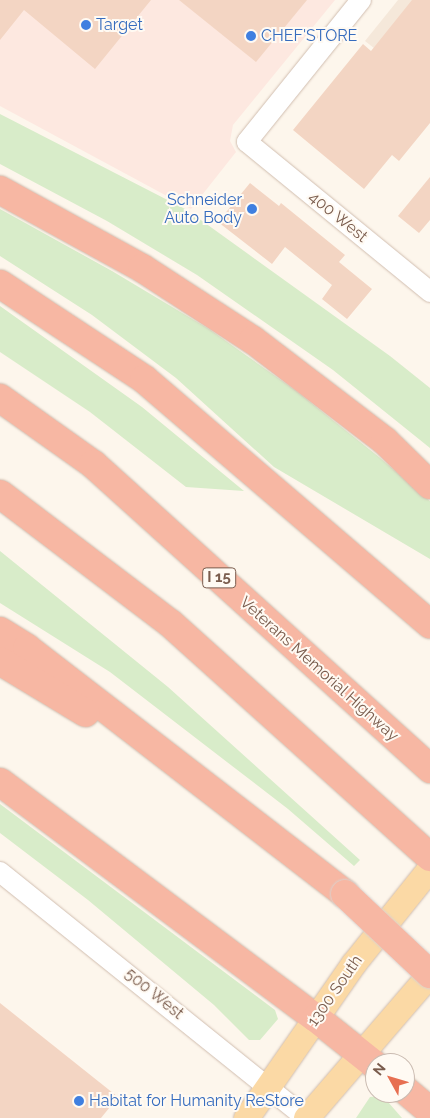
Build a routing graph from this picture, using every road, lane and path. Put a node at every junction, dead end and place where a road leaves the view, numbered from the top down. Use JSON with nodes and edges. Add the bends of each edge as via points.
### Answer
{"nodes":[{"id":1,"x":361,"y":0,"type":"edge"},
{"id":2,"x":0,"y":190,"type":"edge"},
{"id":3,"x":0,"y":284,"type":"edge"},
{"id":4,"x":430,"y":292,"type":"edge"},
{"id":5,"x":0,"y":398,"type":"edge"},
{"id":6,"x":430,"y":485,"type":"edge"},
{"id":7,"x":0,"y":494,"type":"edge"},
{"id":8,"x":430,"y":624,"type":"edge"},
{"id":9,"x":0,"y":630,"type":"edge"},
{"id":10,"x":0,"y":661,"type":"edge"},
{"id":11,"x":430,"y":769,"type":"edge"},
{"id":12,"x":0,"y":782,"type":"edge"},
{"id":13,"x":208,"y":787,"type":"junction"},
{"id":14,"x":430,"y":858,"type":"edge"},
{"id":15,"x":430,"y":868,"type":"edge"},
{"id":16,"x":0,"y":872,"type":"edge"},
{"id":17,"x":430,"y":974,"type":"edge"},
{"id":18,"x":316,"y":1018,"type":"junction"},
{"id":19,"x":373,"y":1053,"type":"edge"},
{"id":20,"x":365,"y":1058,"type":"edge"},
{"id":21,"x":365,"y":1063,"type":"edge"},
{"id":22,"x":268,"y":1087,"type":"junction"},
{"id":23,"x":415,"y":1098,"type":"edge"},
{"id":24,"x":430,"y":1111,"type":"edge"},
{"id":25,"x":246,"y":1118,"type":"edge"},
{"id":26,"x":306,"y":1118,"type":"edge"}],
"edges":[{"from":1,"to":4,"type":"street","name":"400 West","via":[[247,142]]},
{"from":2,"to":6,"type":"highway","via":[[142,268],[253,340],[385,441]]},
{"from":3,"to":8,"type":"highway","via":[[144,379]]},
{"from":5,"to":11,"type":"highway","name":"Veterans Memorial Highway","number":"I 15","via":[[93,464]]},
{"from":7,"to":14,"type":"highway","via":[[170,623]]},
{"from":9,"to":13,"type":"highway"},
{"from":10,"to":13,"type":"highway","via":[[73,704],[145,754]]},
{"from":12,"to":18,"type":"highway"},
{"from":13,"to":17,"type":"highway","bridge":true,"via":[[345,894]]},
{"from":15,"to":18,"type":"main road","name":"1300 South","via":[[353,964]]},
{"from":16,"to":22,"type":"street","name":"500 West"},
{"from":17,"to":19,"type":"main road"},
{"from":18,"to":20,"type":"highway"},
{"from":18,"to":22,"type":"main road","name":"1300 South"},
{"from":21,"to":26,"type":"main road"},
{"from":22,"to":25,"type":"main road","name":"1300 South"},
{"from":22,"to":26,"type":"street","name":"500 West"},
{"from":23,"to":24,"type":"highway"}]}
